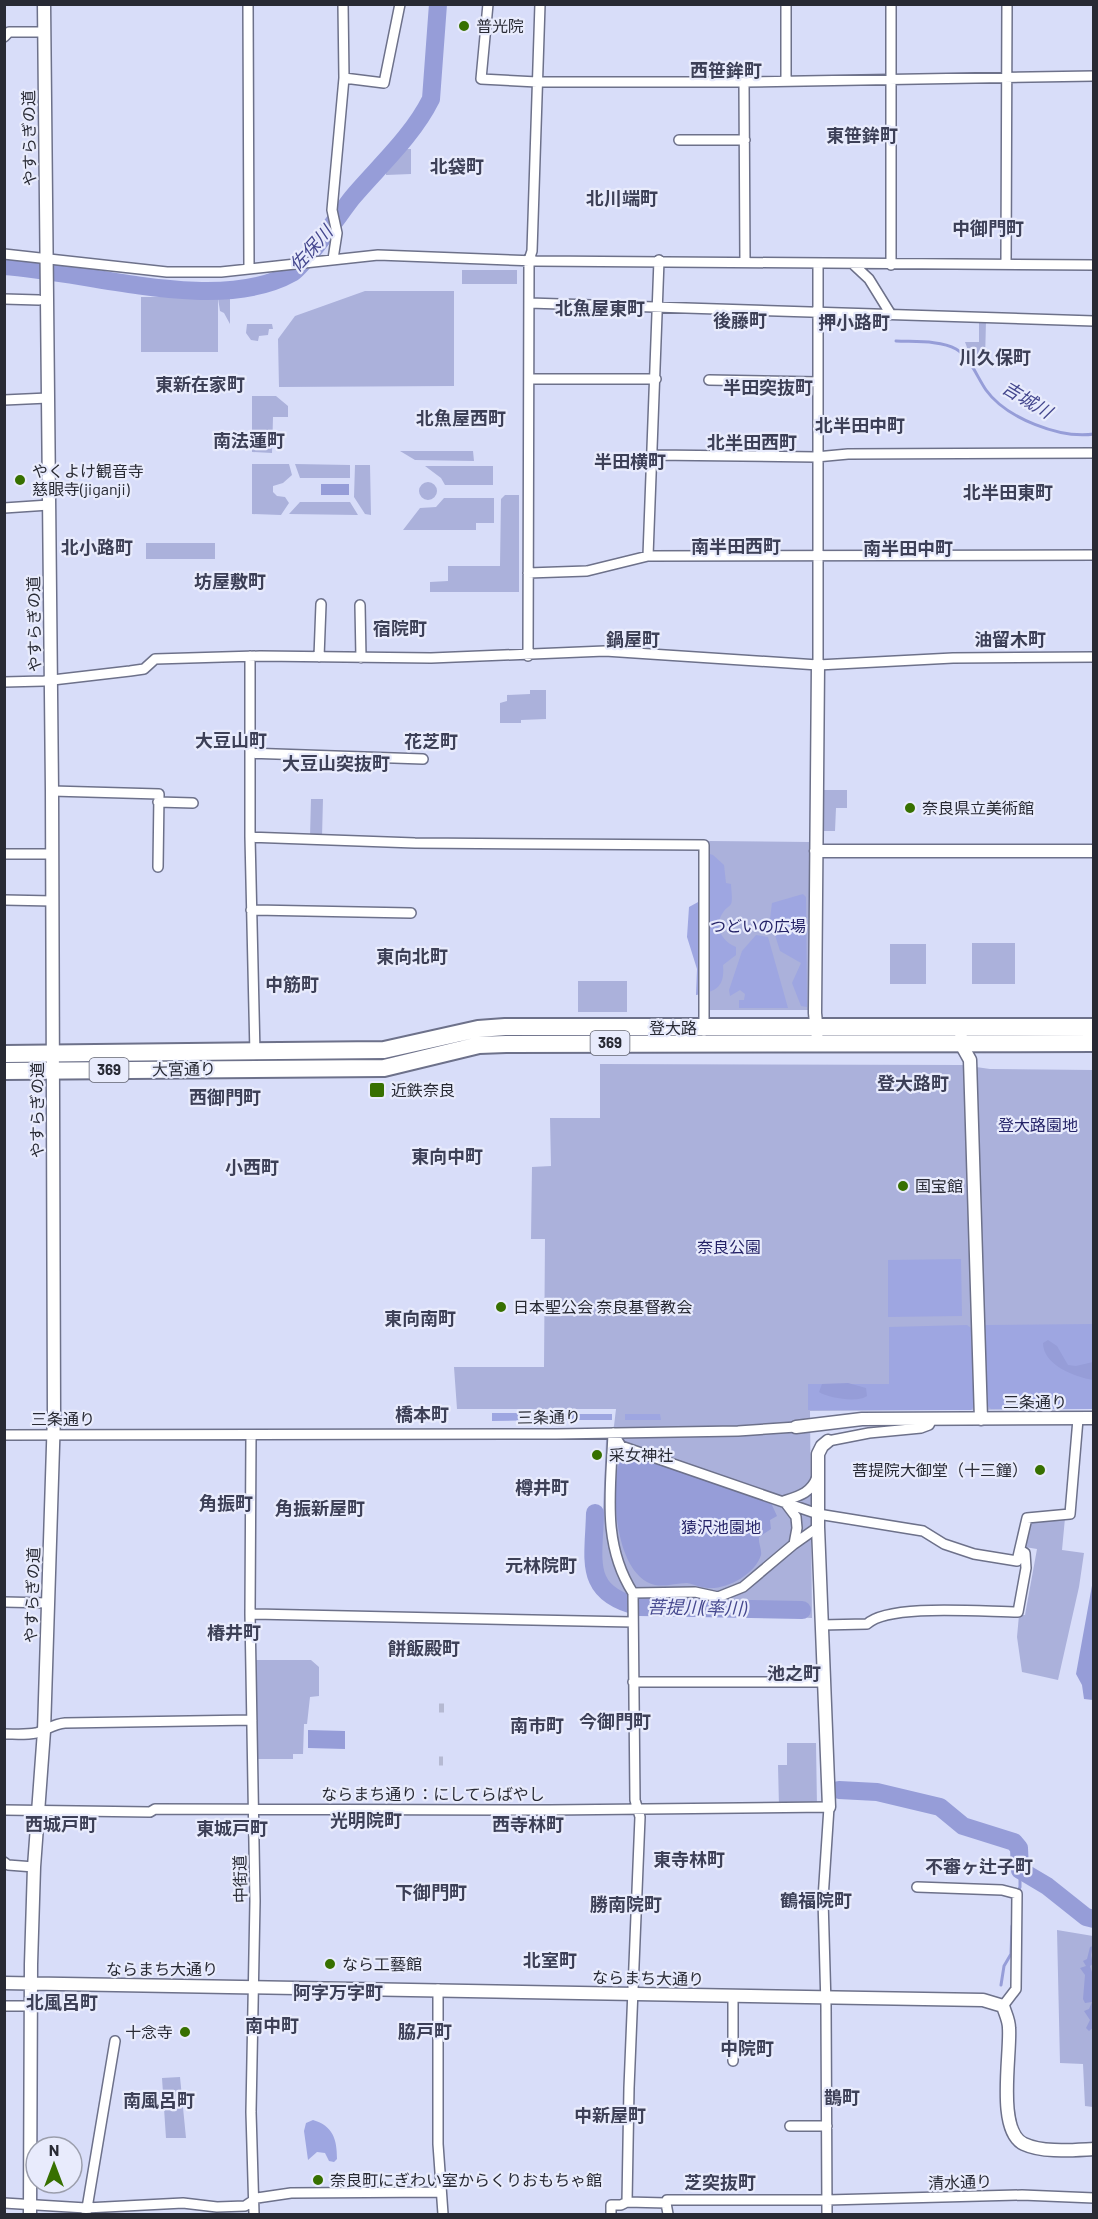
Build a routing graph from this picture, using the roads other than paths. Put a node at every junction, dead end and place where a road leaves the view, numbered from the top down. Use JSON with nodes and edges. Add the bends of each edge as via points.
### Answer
{"nodes":[{"id":1,"x":44,"y":4,"type":"edge"},
{"id":2,"x":248,"y":4,"type":"edge"},
{"id":3,"x":343,"y":4,"type":"edge"},
{"id":4,"x":400,"y":4,"type":"edge"},
{"id":5,"x":488,"y":4,"type":"edge"},
{"id":6,"x":540,"y":4,"type":"edge"},
{"id":7,"x":786,"y":4,"type":"edge"},
{"id":8,"x":891,"y":4,"type":"edge"},
{"id":9,"x":1006,"y":4,"type":"edge"},
{"id":10,"x":44,"y":32,"type":"junction"},
{"id":11,"x":4,"y":37,"type":"edge"},
{"id":12,"x":1094,"y":76,"type":"edge"},
{"id":13,"x":1007,"y":77,"type":"junction"},
{"id":14,"x":344,"y":78,"type":"junction"},
{"id":15,"x":892,"y":79,"type":"junction"},
{"id":16,"x":786,"y":81,"type":"junction"},
{"id":17,"x":537,"y":82,"type":"junction"},
{"id":18,"x":744,"y":82,"type":"junction"},
{"id":19,"x":678,"y":140,"type":"dead end"},
{"id":20,"x":745,"y":140,"type":"junction"},
{"id":21,"x":4,"y":254,"type":"edge"},
{"id":22,"x":333,"y":260,"type":"junction"},
{"id":23,"x":530,"y":260,"type":"junction"},
{"id":24,"x":659,"y":260,"type":"junction"},
{"id":25,"x":47,"y":262,"type":"junction"},
{"id":26,"x":745,"y":262,"type":"junction"},
{"id":27,"x":818,"y":263,"type":"junction"},
{"id":28,"x":1006,"y":264,"type":"junction"},
{"id":29,"x":854,"y":265,"type":"junction"},
{"id":30,"x":891,"y":265,"type":"junction"},
{"id":31,"x":1094,"y":265,"type":"edge"},
{"id":32,"x":249,"y":268,"type":"junction"},
{"id":33,"x":4,"y":299,"type":"edge"},
{"id":34,"x":39,"y":300,"type":"dead end"},
{"id":35,"x":529,"y":303,"type":"junction"},
{"id":36,"x":659,"y":305,"type":"junction"},
{"id":37,"x":817,"y":312,"type":"junction"},
{"id":38,"x":890,"y":313,"type":"junction"},
{"id":39,"x":1094,"y":321,"type":"edge"},
{"id":40,"x":529,"y":379,"type":"junction"},
{"id":41,"x":656,"y":379,"type":"junction"},
{"id":42,"x":709,"y":380,"type":"dead end"},
{"id":43,"x":818,"y":382,"type":"junction"},
{"id":44,"x":48,"y":398,"type":"junction"},
{"id":45,"x":4,"y":400,"type":"edge"},
{"id":46,"x":1094,"y":453,"type":"edge"},
{"id":47,"x":653,"y":455,"type":"junction"},
{"id":48,"x":816,"y":457,"type":"junction"},
{"id":49,"x":49,"y":505,"type":"junction"},
{"id":50,"x":4,"y":508,"type":"edge"},
{"id":51,"x":1094,"y":555,"type":"edge"},
{"id":52,"x":648,"y":556,"type":"junction"},
{"id":53,"x":818,"y":557,"type":"junction"},
{"id":54,"x":528,"y":573,"type":"junction"},
{"id":55,"x":321,"y":604,"type":"dead end"},
{"id":56,"x":360,"y":605,"type":"dead end"},
{"id":57,"x":250,"y":656,"type":"junction"},
{"id":58,"x":528,"y":656,"type":"junction"},
{"id":59,"x":319,"y":657,"type":"junction"},
{"id":60,"x":1094,"y":657,"type":"edge"},
{"id":61,"x":361,"y":658,"type":"junction"},
{"id":62,"x":818,"y":665,"type":"junction"},
{"id":63,"x":51,"y":679,"type":"junction"},
{"id":64,"x":4,"y":682,"type":"edge"},
{"id":65,"x":250,"y":753,"type":"junction"},
{"id":66,"x":423,"y":759,"type":"dead end"},
{"id":67,"x":52,"y":791,"type":"junction"},
{"id":68,"x":158,"y":802,"type":"junction"},
{"id":69,"x":193,"y":803,"type":"dead end"},
{"id":70,"x":250,"y":837,"type":"junction"},
{"id":71,"x":816,"y":851,"type":"junction"},
{"id":72,"x":1094,"y":851,"type":"edge"},
{"id":73,"x":4,"y":854,"type":"edge"},
{"id":74,"x":52,"y":854,"type":"junction"},
{"id":75,"x":158,"y":867,"type":"dead end"},
{"id":76,"x":4,"y":900,"type":"edge"},
{"id":77,"x":52,"y":901,"type":"junction"},
{"id":78,"x":251,"y":910,"type":"junction"},
{"id":79,"x":411,"y":914,"type":"dead end"},
{"id":80,"x":1094,"y":1027,"type":"edge"},
{"id":81,"x":701,"y":1035,"type":"junction"},
{"id":82,"x":817,"y":1035,"type":"junction"},
{"id":83,"x":961,"y":1035,"type":"junction"},
{"id":84,"x":1094,"y":1043,"type":"edge"},
{"id":85,"x":54,"y":1053,"type":"junction"},
{"id":86,"x":4,"y":1054,"type":"edge"},
{"id":87,"x":255,"y":1061,"type":"junction"},
{"id":88,"x":4,"y":1071,"type":"edge"},
{"id":89,"x":53,"y":1071,"type":"junction"},
{"id":90,"x":1094,"y":1418,"type":"edge"},
{"id":91,"x":932,"y":1419,"type":"junction"},
{"id":92,"x":981,"y":1419,"type":"junction"},
{"id":93,"x":1078,"y":1419,"type":"junction"},
{"id":94,"x":796,"y":1427,"type":"joint"},
{"id":95,"x":613,"y":1433,"type":"junction"},
{"id":96,"x":4,"y":1435,"type":"edge"},
{"id":97,"x":251,"y":1435,"type":"junction"},
{"id":98,"x":54,"y":1436,"type":"junction"},
{"id":99,"x":828,"y":1441,"type":"joint"},
{"id":100,"x":818,"y":1474,"type":"junction"},
{"id":101,"x":783,"y":1501,"type":"junction"},
{"id":102,"x":818,"y":1521,"type":"junction"},
{"id":103,"x":794,"y":1544,"type":"junction"},
{"id":104,"x":1020,"y":1550,"type":"junction"},
{"id":105,"x":633,"y":1594,"type":"junction"},
{"id":106,"x":4,"y":1602,"type":"edge"},
{"id":107,"x":49,"y":1603,"type":"junction"},
{"id":108,"x":250,"y":1614,"type":"junction"},
{"id":109,"x":632,"y":1622,"type":"junction"},
{"id":110,"x":821,"y":1625,"type":"junction"},
{"id":111,"x":633,"y":1682,"type":"junction"},
{"id":112,"x":824,"y":1682,"type":"junction"},
{"id":113,"x":252,"y":1720,"type":"junction"},
{"id":114,"x":44,"y":1731,"type":"junction"},
{"id":115,"x":4,"y":1734,"type":"edge"},
{"id":116,"x":829,"y":1807,"type":"junction"},
{"id":117,"x":253,"y":1809,"type":"junction"},
{"id":118,"x":638,"y":1809,"type":"junction"},
{"id":119,"x":4,"y":1810,"type":"edge"},
{"id":120,"x":37,"y":1810,"type":"junction"},
{"id":121,"x":4,"y":1862,"type":"edge"},
{"id":122,"x":34,"y":1867,"type":"junction"},
{"id":123,"x":917,"y":1887,"type":"dead end"},
{"id":124,"x":4,"y":1983,"type":"edge"},
{"id":125,"x":30,"y":1983,"type":"junction"},
{"id":126,"x":255,"y":1986,"type":"junction"},
{"id":127,"x":438,"y":1989,"type":"junction"},
{"id":128,"x":633,"y":1994,"type":"junction"},
{"id":129,"x":733,"y":1996,"type":"junction"},
{"id":130,"x":826,"y":1996,"type":"junction"},
{"id":131,"x":4,"y":2006,"type":"edge"},
{"id":132,"x":30,"y":2006,"type":"junction"},
{"id":133,"x":1003,"y":2006,"type":"junction"},
{"id":134,"x":115,"y":2041,"type":"dead end"},
{"id":135,"x":733,"y":2061,"type":"dead end"},
{"id":136,"x":790,"y":2126,"type":"dead end"},
{"id":137,"x":826,"y":2127,"type":"junction"},
{"id":138,"x":1094,"y":2149,"type":"edge"},
{"id":139,"x":441,"y":2192,"type":"junction"},
{"id":140,"x":1094,"y":2198,"type":"edge"},
{"id":141,"x":254,"y":2200,"type":"junction"},
{"id":142,"x":827,"y":2200,"type":"junction"},
{"id":143,"x":627,"y":2202,"type":"junction"},
{"id":144,"x":4,"y":2203,"type":"edge"},
{"id":145,"x":666,"y":2203,"type":"junction"},
{"id":146,"x":30,"y":2210,"type":"edge"},
{"id":147,"x":86,"y":2211,"type":"edge"},
{"id":148,"x":254,"y":2214,"type":"edge"},
{"id":149,"x":443,"y":2214,"type":"edge"},
{"id":150,"x":611,"y":2214,"type":"edge"},
{"id":151,"x":668,"y":2214,"type":"edge"},
{"id":152,"x":827,"y":2214,"type":"edge"}],
"edges":[{"from":1,"to":10,"type":"street","name":"やすらぎの道"},
{"from":2,"to":32,"type":"street"},
{"from":3,"to":14,"type":"street"},
{"from":4,"to":14,"type":"street","via":[[384,82]]},
{"from":5,"to":17,"type":"street","via":[[481,79]]},
{"from":6,"to":17,"type":"street"},
{"from":7,"to":16,"type":"street"},
{"from":8,"to":15,"type":"street"},
{"from":9,"to":13,"type":"street"},
{"from":10,"to":11,"type":"street","via":[[9,32]]},
{"from":10,"to":25,"type":"street","name":"やすらぎの道"},
{"from":12,"to":13,"type":"street"},
{"from":13,"to":15,"type":"street"},
{"from":13,"to":28,"type":"street"},
{"from":14,"to":22,"type":"street","via":[[332,210],[337,233]]},
{"from":15,"to":16,"type":"street"},
{"from":15,"to":30,"type":"street"},
{"from":16,"to":18,"type":"street"},
{"from":17,"to":18,"type":"street"},
{"from":17,"to":23,"type":"street"},
{"from":18,"to":20,"type":"street"},
{"from":19,"to":20,"type":"street"},
{"from":20,"to":26,"type":"street"},
{"from":21,"to":25,"type":"street"},
{"from":22,"to":23,"type":"street","via":[[378,255]]},
{"from":22,"to":32,"type":"street"},
{"from":23,"to":24,"type":"street"},
{"from":23,"to":35,"type":"street"},
{"from":24,"to":26,"type":"street"},
{"from":24,"to":36,"type":"street"},
{"from":25,"to":32,"type":"street","via":[[167,272]]},
{"from":25,"to":44,"type":"street","name":"やすらぎの道"},
{"from":26,"to":27,"type":"street"},
{"from":27,"to":29,"type":"street"},
{"from":27,"to":37,"type":"street"},
{"from":28,"to":30,"type":"street"},
{"from":28,"to":31,"type":"street"},
{"from":29,"to":30,"type":"street"},
{"from":29,"to":38,"type":"street","via":[[869,279]]},
{"from":33,"to":34,"type":"street"},
{"from":35,"to":36,"type":"street"},
{"from":35,"to":40,"type":"street"},
{"from":36,"to":37,"type":"street"},
{"from":36,"to":41,"type":"street"},
{"from":37,"to":38,"type":"street"},
{"from":37,"to":43,"type":"street"},
{"from":38,"to":39,"type":"street"},
{"from":40,"to":41,"type":"street"},
{"from":40,"to":54,"type":"street"},
{"from":41,"to":47,"type":"street"},
{"from":42,"to":43,"type":"street"},
{"from":43,"to":48,"type":"street"},
{"from":44,"to":45,"type":"street"},
{"from":44,"to":49,"type":"street","name":"やすらぎの道"},
{"from":46,"to":48,"type":"street"},
{"from":47,"to":48,"type":"street"},
{"from":47,"to":52,"type":"street"},
{"from":48,"to":53,"type":"street"},
{"from":49,"to":50,"type":"street"},
{"from":49,"to":63,"type":"street","name":"やすらぎの道"},
{"from":51,"to":53,"type":"street"},
{"from":52,"to":53,"type":"street"},
{"from":52,"to":54,"type":"street","via":[[587,571]]},
{"from":53,"to":62,"type":"street"},
{"from":54,"to":58,"type":"street"},
{"from":55,"to":59,"type":"street"},
{"from":56,"to":61,"type":"street"},
{"from":57,"to":59,"type":"street"},
{"from":57,"to":63,"type":"street","via":[[154,659],[144,669]]},
{"from":57,"to":65,"type":"street"},
{"from":58,"to":61,"type":"street"},
{"from":58,"to":62,"type":"street","via":[[605,651]]},
{"from":59,"to":61,"type":"street"},
{"from":60,"to":62,"type":"street","via":[[953,658]]},
{"from":62,"to":71,"type":"street"},
{"from":63,"to":64,"type":"street"},
{"from":63,"to":67,"type":"street","name":"やすらぎの道"},
{"from":65,"to":66,"type":"street"},
{"from":65,"to":70,"type":"street"},
{"from":67,"to":68,"type":"street","via":[[159,794]]},
{"from":67,"to":74,"type":"street","name":"やすらぎの道"},
{"from":68,"to":69,"type":"street"},
{"from":68,"to":75,"type":"street"},
{"from":70,"to":78,"type":"street"},
{"from":70,"to":81,"type":"street","via":[[415,843],[704,845]]},
{"from":71,"to":72,"type":"street"},
{"from":71,"to":82,"type":"street"},
{"from":73,"to":74,"type":"street"},
{"from":74,"to":77,"type":"street","name":"やすらぎの道"},
{"from":76,"to":77,"type":"street"},
{"from":77,"to":85,"type":"street","name":"やすらぎの道"},
{"from":78,"to":79,"type":"street"},
{"from":78,"to":87,"type":"street"},
{"from":80,"to":83,"type":"highway","name":"登大路","number":"369"},
{"from":81,"to":82,"type":"highway","name":"登大路","number":"369"},
{"from":81,"to":87,"type":"highway","name":"登大路","number":"369","via":[[506,1035],[478,1029],[384,1050]]},
{"from":82,"to":83,"type":"highway","name":"登大路","number":"369"},
{"from":83,"to":84,"type":"highway","name":"登大路","number":"369"},
{"from":83,"to":92,"type":"street","via":[[970,1060]]},
{"from":85,"to":86,"type":"highway","name":"大宮通り","number":"369"},
{"from":85,"to":87,"type":"highway","name":"大宮通り","number":"369"},
{"from":85,"to":89,"type":"street","name":"やすらぎの道"},
{"from":87,"to":89,"type":"highway","name":"大宮通り","number":"369"},
{"from":88,"to":89,"type":"highway","name":"大宮通り","number":"369"},
{"from":89,"to":98,"type":"street","name":"やすらぎの道"},
{"from":90,"to":93,"type":"street","name":"三条通り"},
{"from":91,"to":92,"type":"street","name":"三条通り"},
{"from":91,"to":94,"type":"street","name":"三条通り","via":[[862,1419]]},
{"from":91,"to":99,"type":"street","via":[[921,1428]]},
{"from":92,"to":93,"type":"street","name":"三条通り"},
{"from":93,"to":104,"type":"street","via":[[1070,1514],[1027,1518]]},
{"from":94,"to":95,"type":"street","name":"三条通り"},
{"from":95,"to":97,"type":"street","name":"三条通り"},
{"from":95,"to":101,"type":"street","via":[[621,1446]]},
{"from":95,"to":105,"type":"street","via":[[609,1510],[612,1541],[620,1571]]},
{"from":96,"to":98,"type":"street","name":"三条通り"},
{"from":97,"to":98,"type":"street","name":"三条通り"},
{"from":97,"to":108,"type":"street","name":"中街道"},
{"from":98,"to":107,"type":"street","name":"やすらぎの道"},
{"from":99,"to":100,"type":"street","via":[[818,1454]]},
{"from":100,"to":101,"type":"street","via":[[814,1486],[805,1494]]},
{"from":100,"to":102,"type":"street"},
{"from":101,"to":102,"type":"street"},
{"from":101,"to":103,"type":"street","via":[[795,1517]]},
{"from":102,"to":103,"type":"street"},
{"from":102,"to":104,"type":"street","via":[[923,1531],[944,1544],[1017,1561]]},
{"from":102,"to":110,"type":"street"},
{"from":103,"to":105,"type":"street","via":[[734,1592],[718,1597],[695,1592]]},
{"from":104,"to":110,"type":"street","via":[[1025,1553],[1026,1568],[1018,1612],[901,1612],[875,1617],[867,1624]]},
{"from":105,"to":109,"type":"street"},
{"from":106,"to":107,"type":"street"},
{"from":107,"to":114,"type":"street","name":"やすらぎの道"},
{"from":108,"to":109,"type":"street"},
{"from":108,"to":113,"type":"street","name":"中街道"},
{"from":109,"to":111,"type":"street"},
{"from":110,"to":112,"type":"street"},
{"from":111,"to":112,"type":"street"},
{"from":111,"to":118,"type":"street"},
{"from":112,"to":116,"type":"street"},
{"from":113,"to":114,"type":"street","via":[[64,1723],[53,1724]]},
{"from":113,"to":117,"type":"street","name":"中街道"},
{"from":114,"to":115,"type":"street"},
{"from":114,"to":120,"type":"street","name":"やすらぎの道"},
{"from":116,"to":118,"type":"street","name":"ならまち通り：にしてらばやし"},
{"from":116,"to":130,"type":"street","via":[[823,1887]]},
{"from":117,"to":118,"type":"street","name":"ならまち通り：にしてらばやし"},
{"from":117,"to":120,"type":"street","name":"ならまち通り：にしてらばやし"},
{"from":117,"to":126,"type":"street","name":"中街道"},
{"from":118,"to":128,"type":"street"},
{"from":119,"to":120,"type":"street","name":"ならまち通り：にしてらばやし"},
{"from":120,"to":122,"type":"street","name":"やすらぎの道"},
{"from":121,"to":122,"type":"street"},
{"from":122,"to":125,"type":"street","name":"やすらぎの道"},
{"from":123,"to":133,"type":"street","via":[[1017,1894],[1016,1989]]},
{"from":124,"to":125,"type":"street","name":"ならまち大通り"},
{"from":125,"to":126,"type":"street","name":"ならまち大通り"},
{"from":125,"to":132,"type":"street","name":"やすらぎの道"},
{"from":126,"to":127,"type":"street","name":"ならまち大通り"},
{"from":126,"to":141,"type":"street","name":"中街道","via":[[251,2112]]},
{"from":127,"to":128,"type":"street","name":"ならまち大通り"},
{"from":127,"to":139,"type":"street"},
{"from":128,"to":129,"type":"street","name":"ならまち大通り"},
{"from":128,"to":143,"type":"street"},
{"from":129,"to":130,"type":"street","name":"ならまち大通り"},
{"from":129,"to":135,"type":"street"},
{"from":130,"to":133,"type":"street","name":"ならまち大通り","via":[[983,2000]]},
{"from":130,"to":137,"type":"street"},
{"from":131,"to":132,"type":"street"},
{"from":132,"to":146,"type":"street","name":"やすらぎの道"},
{"from":133,"to":138,"type":"street","via":[[1010,2026],[1008,2117],[1013,2134],[1023,2143],[1039,2147]]},
{"from":134,"to":147,"type":"street"},
{"from":136,"to":137,"type":"street"},
{"from":137,"to":142,"type":"street"},
{"from":139,"to":141,"type":"street","via":[[291,2193]]},
{"from":139,"to":149,"type":"street"},
{"from":140,"to":142,"type":"street","name":"清水通り","via":[[1022,2195]]},
{"from":141,"to":147,"type":"street","via":[[245,2206],[183,2204]]},
{"from":141,"to":148,"type":"street","name":"中街道"},
{"from":142,"to":145,"type":"street","name":"清水通り","via":[[694,2199]]},
{"from":142,"to":152,"type":"street"},
{"from":143,"to":145,"type":"street","name":"清水通り"},
{"from":143,"to":150,"type":"street","via":[[611,2205]]},
{"from":144,"to":146,"type":"street"},
{"from":145,"to":151,"type":"street"},
{"from":146,"to":147,"type":"street"}]}
